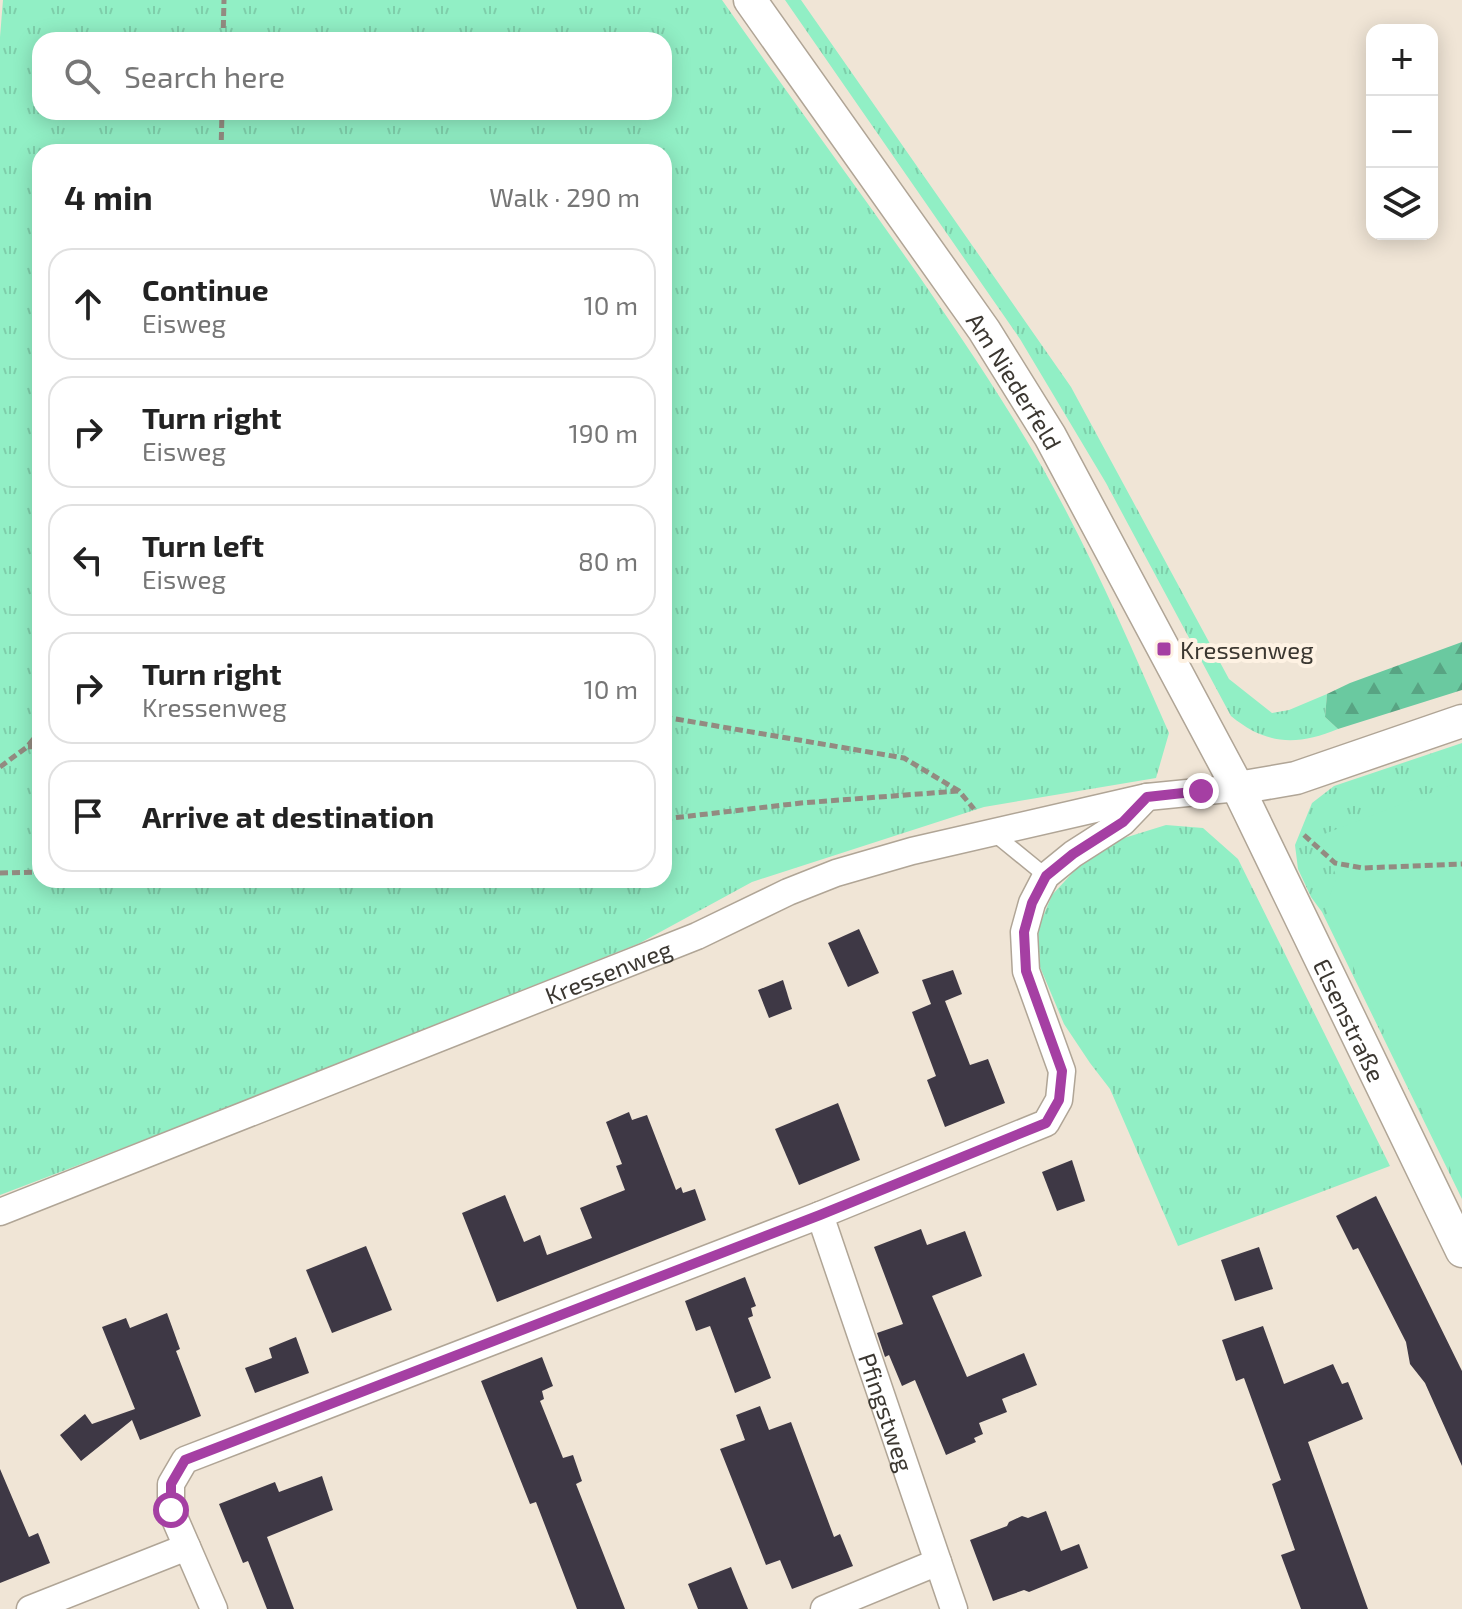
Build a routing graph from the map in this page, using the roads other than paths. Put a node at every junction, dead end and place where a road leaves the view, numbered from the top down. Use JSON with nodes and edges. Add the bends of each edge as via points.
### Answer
{"nodes":[{"id":1,"x":750,"y":0,"type":"edge"},
{"id":2,"x":1462,"y":721,"type":"edge"},
{"id":3,"x":1238,"y":788,"type":"junction"},
{"id":4,"x":1147,"y":797,"type":"junction"},
{"id":5,"x":992,"y":832,"type":"junction"},
{"id":6,"x":1046,"y":876,"type":"junction"},
{"id":7,"x":0,"y":1212,"type":"edge"},
{"id":8,"x":820,"y":1215,"type":"junction"},
{"id":9,"x":1462,"y":1251,"type":"edge"},
{"id":10,"x":187,"y":1547,"type":"junction"},
{"id":11,"x":938,"y":1562,"type":"junction"},
{"id":12,"x":30,"y":1609,"type":"edge"},
{"id":13,"x":214,"y":1609,"type":"edge"},
{"id":14,"x":824,"y":1609,"type":"edge"},
{"id":15,"x":954,"y":1609,"type":"edge"}],
"edges":[{"from":1,"to":3,"type":"street","name":"Am Niederfeld","via":[[984,330],[1050,436]]},
{"from":2,"to":3,"type":"street","name":"Kressenweg","via":[[1296,778]]},
{"from":3,"to":4,"type":"street","name":"Kressenweg"},
{"from":3,"to":9,"type":"street","name":"Elsenstraße"},
{"from":4,"to":5,"type":"street","name":"Kressenweg"},
{"from":4,"to":6,"type":"street","via":[[1123,822]]},
{"from":5,"to":6,"type":"lane"},
{"from":5,"to":7,"type":"street","name":"Kressenweg","via":[[836,873],[697,936]]},
{"from":6,"to":8,"type":"street","via":[[1024,932],[1026,971],[1062,1071],[1059,1100],[1046,1123]]},
{"from":8,"to":10,"type":"street","via":[[185,1460],[171,1484],[171,1510]]},
{"from":8,"to":11,"type":"street","name":"Pfingstweg"},
{"from":10,"to":12,"type":"street"},
{"from":10,"to":13,"type":"street"},
{"from":11,"to":14,"type":"street"},
{"from":11,"to":15,"type":"street","name":"Pfingstweg"}]}
